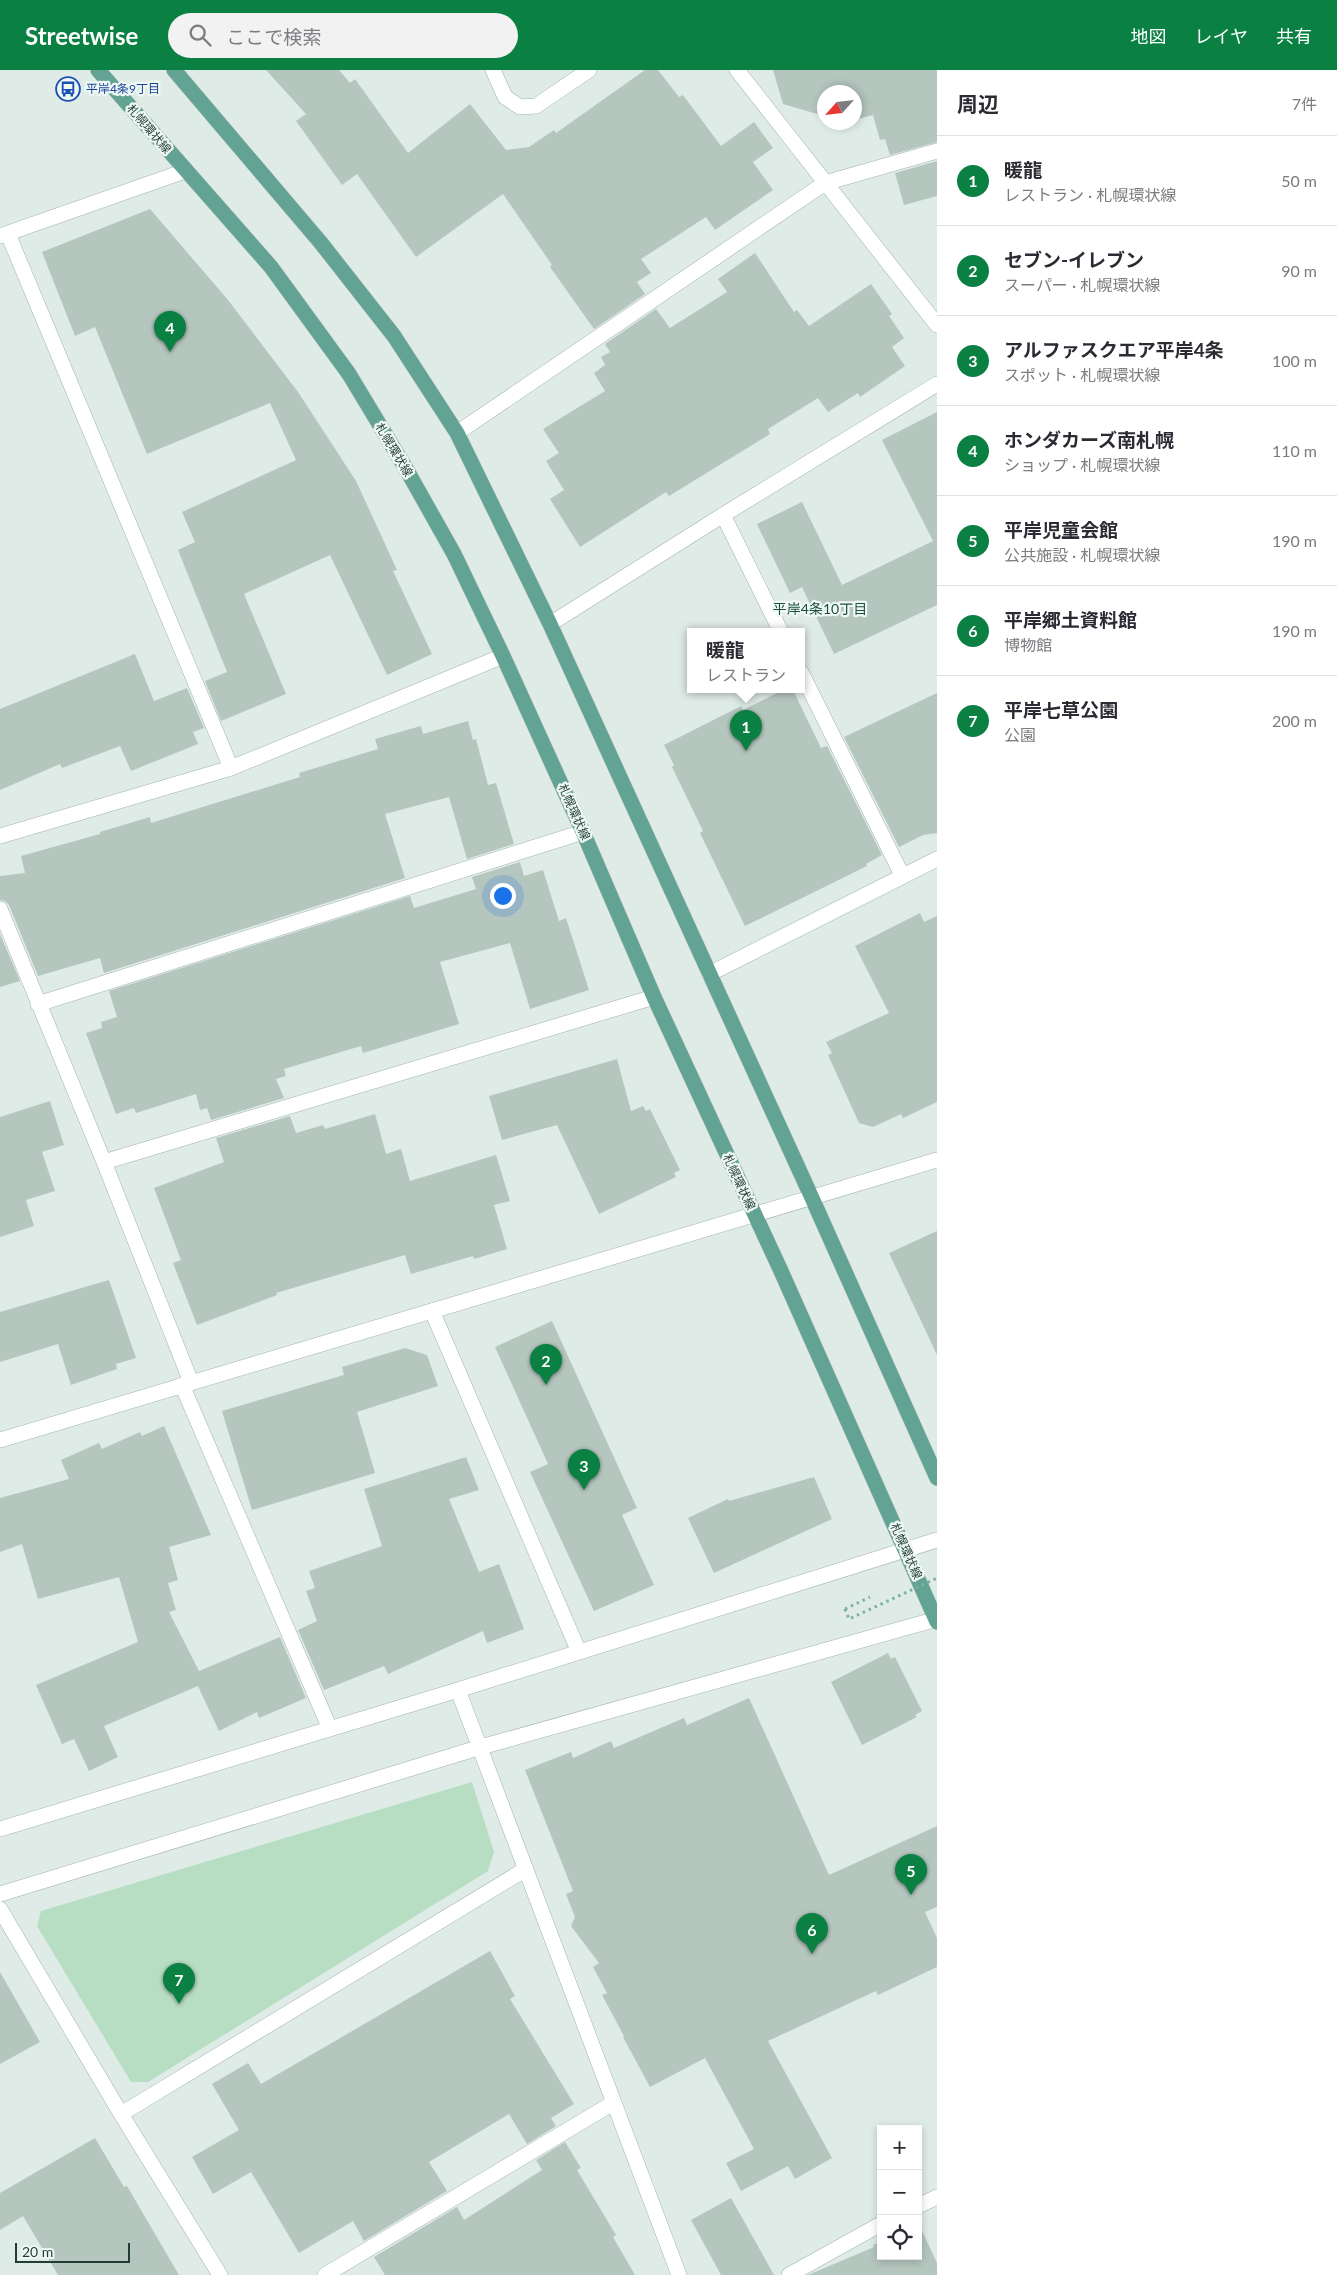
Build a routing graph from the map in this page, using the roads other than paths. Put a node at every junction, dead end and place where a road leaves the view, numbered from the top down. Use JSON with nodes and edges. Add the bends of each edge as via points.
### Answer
{"nodes":[{"id":1,"x":98,"y":70,"type":"edge"},
{"id":2,"x":174,"y":70,"type":"edge"},
{"id":3,"x":493,"y":70,"type":"edge"},
{"id":4,"x":589,"y":70,"type":"edge"},
{"id":5,"x":737,"y":70,"type":"edge"},
{"id":6,"x":937,"y":151,"type":"edge"},
{"id":7,"x":185,"y":171,"type":"junction"},
{"id":8,"x":825,"y":182,"type":"junction"},
{"id":9,"x":4,"y":235,"type":"edge"},
{"id":10,"x":937,"y":325,"type":"edge"},
{"id":11,"x":937,"y":384,"type":"edge"},
{"id":12,"x":457,"y":434,"type":"junction"},
{"id":13,"x":723,"y":515,"type":"junction"},
{"id":14,"x":550,"y":624,"type":"junction"},
{"id":15,"x":779,"y":628,"type":"edge"},
{"id":16,"x":503,"y":656,"type":"junction"},
{"id":17,"x":805,"y":680,"type":"edge"},
{"id":18,"x":230,"y":768,"type":"junction"},
{"id":19,"x":583,"y":832,"type":"junction"},
{"id":20,"x":0,"y":836,"type":"edge"},
{"id":21,"x":937,"y":858,"type":"edge"},
{"id":22,"x":902,"y":875,"type":"junction"},
{"id":23,"x":0,"y":909,"type":"edge"},
{"id":24,"x":709,"y":974,"type":"junction"},
{"id":25,"x":654,"y":997,"type":"junction"},
{"id":26,"x":38,"y":1004,"type":"junction"},
{"id":27,"x":937,"y":1160,"type":"edge"},
{"id":28,"x":104,"y":1162,"type":"junction"},
{"id":29,"x":812,"y":1198,"type":"junction"},
{"id":30,"x":755,"y":1215,"type":"junction"},
{"id":31,"x":432,"y":1311,"type":"junction"},
{"id":32,"x":187,"y":1383,"type":"junction"},
{"id":33,"x":0,"y":1440,"type":"edge"},
{"id":34,"x":937,"y":1478,"type":"edge"},
{"id":35,"x":937,"y":1540,"type":"edge"},
{"id":36,"x":906,"y":1550,"type":"junction"},
{"id":37,"x":936,"y":1620,"type":"edge"},
{"id":38,"x":580,"y":1652,"type":"junction"},
{"id":39,"x":458,"y":1690,"type":"junction"},
{"id":40,"x":330,"y":1729,"type":"junction"},
{"id":41,"x":481,"y":1747,"type":"junction"},
{"id":42,"x":0,"y":1829,"type":"edge"},
{"id":43,"x":526,"y":1869,"type":"junction"},
{"id":44,"x":0,"y":1894,"type":"edge"},
{"id":45,"x":0,"y":1909,"type":"edge"},
{"id":46,"x":613,"y":2103,"type":"junction"},
{"id":47,"x":121,"y":2114,"type":"junction"},
{"id":48,"x":937,"y":2197,"type":"edge"},
{"id":49,"x":922,"y":2204,"type":"edge"},
{"id":50,"x":877,"y":2226,"type":"edge"},
{"id":51,"x":220,"y":2275,"type":"edge"},
{"id":52,"x":325,"y":2275,"type":"edge"},
{"id":53,"x":679,"y":2275,"type":"edge"},
{"id":54,"x":789,"y":2275,"type":"edge"}],
"edges":[{"from":1,"to":7,"type":"main road","name":"札幌環状線"},
{"from":2,"to":12,"type":"main road","via":[[321,242],[388,328]]},
{"from":3,"to":4,"type":"street","via":[[505,97],[520,107],[536,106]]},
{"from":5,"to":8,"type":"street"},
{"from":6,"to":8,"type":"street"},
{"from":7,"to":9,"type":"street"},
{"from":7,"to":16,"type":"main road","name":"札幌環状線","via":[[271,267],[349,374],[454,554]]},
{"from":8,"to":10,"type":"street"},
{"from":8,"to":12,"type":"street"},
{"from":9,"to":18,"type":"street"},
{"from":11,"to":13,"type":"street"},
{"from":12,"to":14,"type":"main road"},
{"from":13,"to":14,"type":"street"},
{"from":13,"to":15,"type":"street"},
{"from":14,"to":24,"type":"main road"},
{"from":16,"to":18,"type":"street"},
{"from":16,"to":19,"type":"main road","name":"札幌環状線"},
{"from":17,"to":22,"type":"street"},
{"from":18,"to":20,"type":"street"},
{"from":19,"to":25,"type":"main road","name":"札幌環状線"},
{"from":19,"to":26,"type":"street"},
{"from":21,"to":22,"type":"street"},
{"from":22,"to":24,"type":"street"},
{"from":23,"to":26,"type":"street"},
{"from":24,"to":29,"type":"main road"},
{"from":25,"to":28,"type":"street"},
{"from":25,"to":30,"type":"main road","name":"札幌環状線"},
{"from":26,"to":28,"type":"street"},
{"from":27,"to":29,"type":"street"},
{"from":28,"to":32,"type":"street"},
{"from":29,"to":30,"type":"street"},
{"from":29,"to":34,"type":"main road"},
{"from":30,"to":31,"type":"street"},
{"from":30,"to":36,"type":"main road","name":"札幌環状線"},
{"from":31,"to":32,"type":"street"},
{"from":31,"to":38,"type":"street"},
{"from":32,"to":33,"type":"street"},
{"from":32,"to":40,"type":"street"},
{"from":35,"to":36,"type":"street"},
{"from":36,"to":37,"type":"main road","name":"札幌環状線"},
{"from":36,"to":38,"type":"street"},
{"from":37,"to":41,"type":"street"},
{"from":38,"to":39,"type":"street"},
{"from":39,"to":40,"type":"street"},
{"from":39,"to":41,"type":"street"},
{"from":40,"to":42,"type":"street"},
{"from":41,"to":43,"type":"street"},
{"from":41,"to":44,"type":"street"},
{"from":43,"to":46,"type":"street"},
{"from":43,"to":47,"type":"street"},
{"from":45,"to":47,"type":"street"},
{"from":46,"to":52,"type":"street"},
{"from":46,"to":53,"type":"street"},
{"from":47,"to":51,"type":"street"},
{"from":48,"to":49,"type":"street"},
{"from":50,"to":54,"type":"street"}]}
